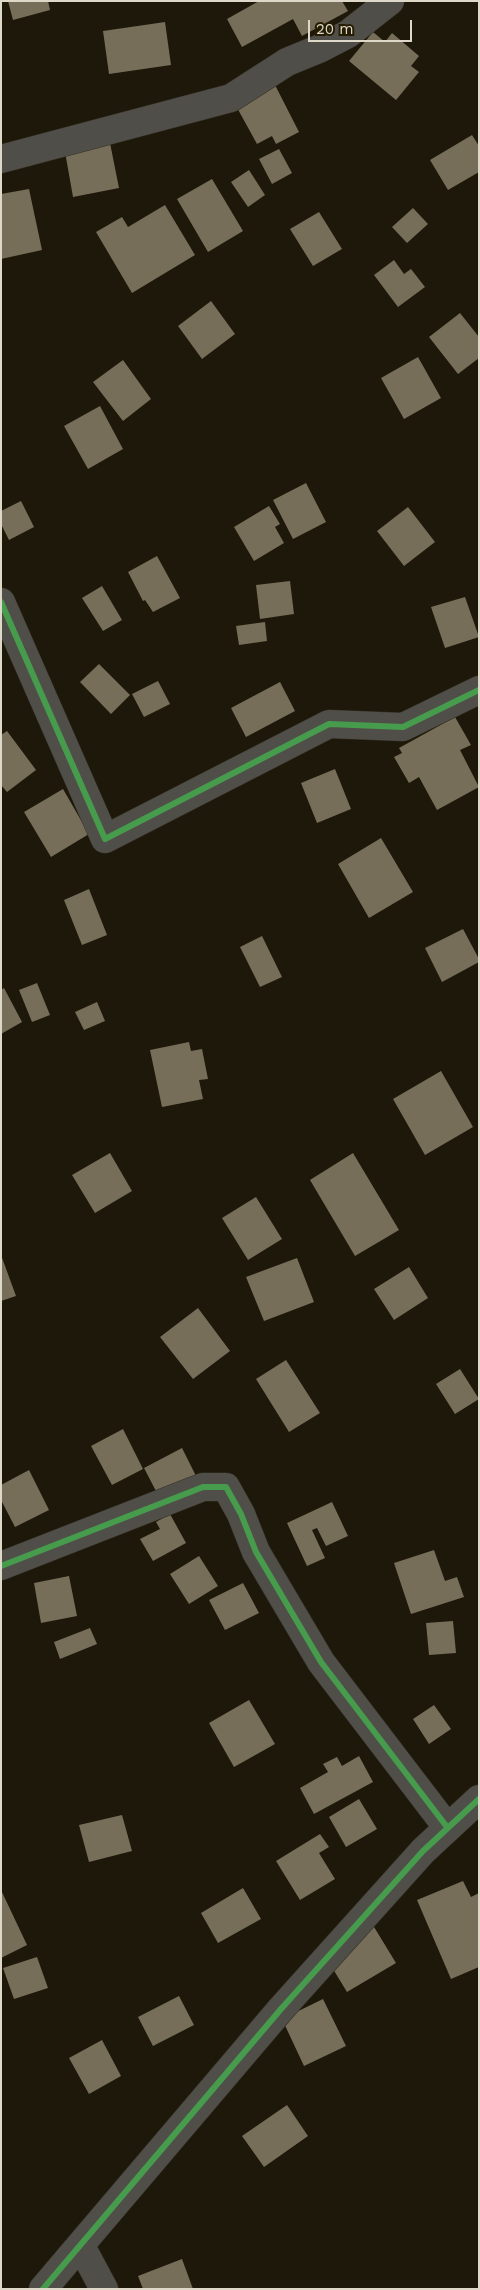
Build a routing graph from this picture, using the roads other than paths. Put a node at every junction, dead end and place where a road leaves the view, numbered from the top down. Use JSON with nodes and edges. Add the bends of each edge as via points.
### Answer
{"nodes":[{"id":1,"x":390,"y":1,"type":"edge"},
{"id":2,"x":1,"y":159,"type":"edge"},
{"id":3,"x":1,"y":602,"type":"edge"},
{"id":4,"x":479,"y":690,"type":"edge"},
{"id":5,"x":1,"y":1566,"type":"edge"},
{"id":6,"x":479,"y":1799,"type":"edge"},
{"id":7,"x":447,"y":1827,"type":"junction"},
{"id":8,"x":81,"y":2246,"type":"junction"},
{"id":9,"x":43,"y":2289,"type":"edge"},
{"id":10,"x":104,"y":2289,"type":"edge"}],
"edges":[{"from":1,"to":2,"type":"street","via":[[348,34],[288,62],[231,98]]},
{"from":3,"to":4,"type":"street","via":[[105,839],[329,724],[403,727]]},
{"from":5,"to":7,"type":"street","via":[[202,1487],[226,1487],[256,1552],[321,1662]]},
{"from":6,"to":7,"type":"street"},
{"from":7,"to":8,"type":"street","via":[[422,1850],[281,2009]]},
{"from":8,"to":9,"type":"street"},
{"from":8,"to":10,"type":"street"}]}
